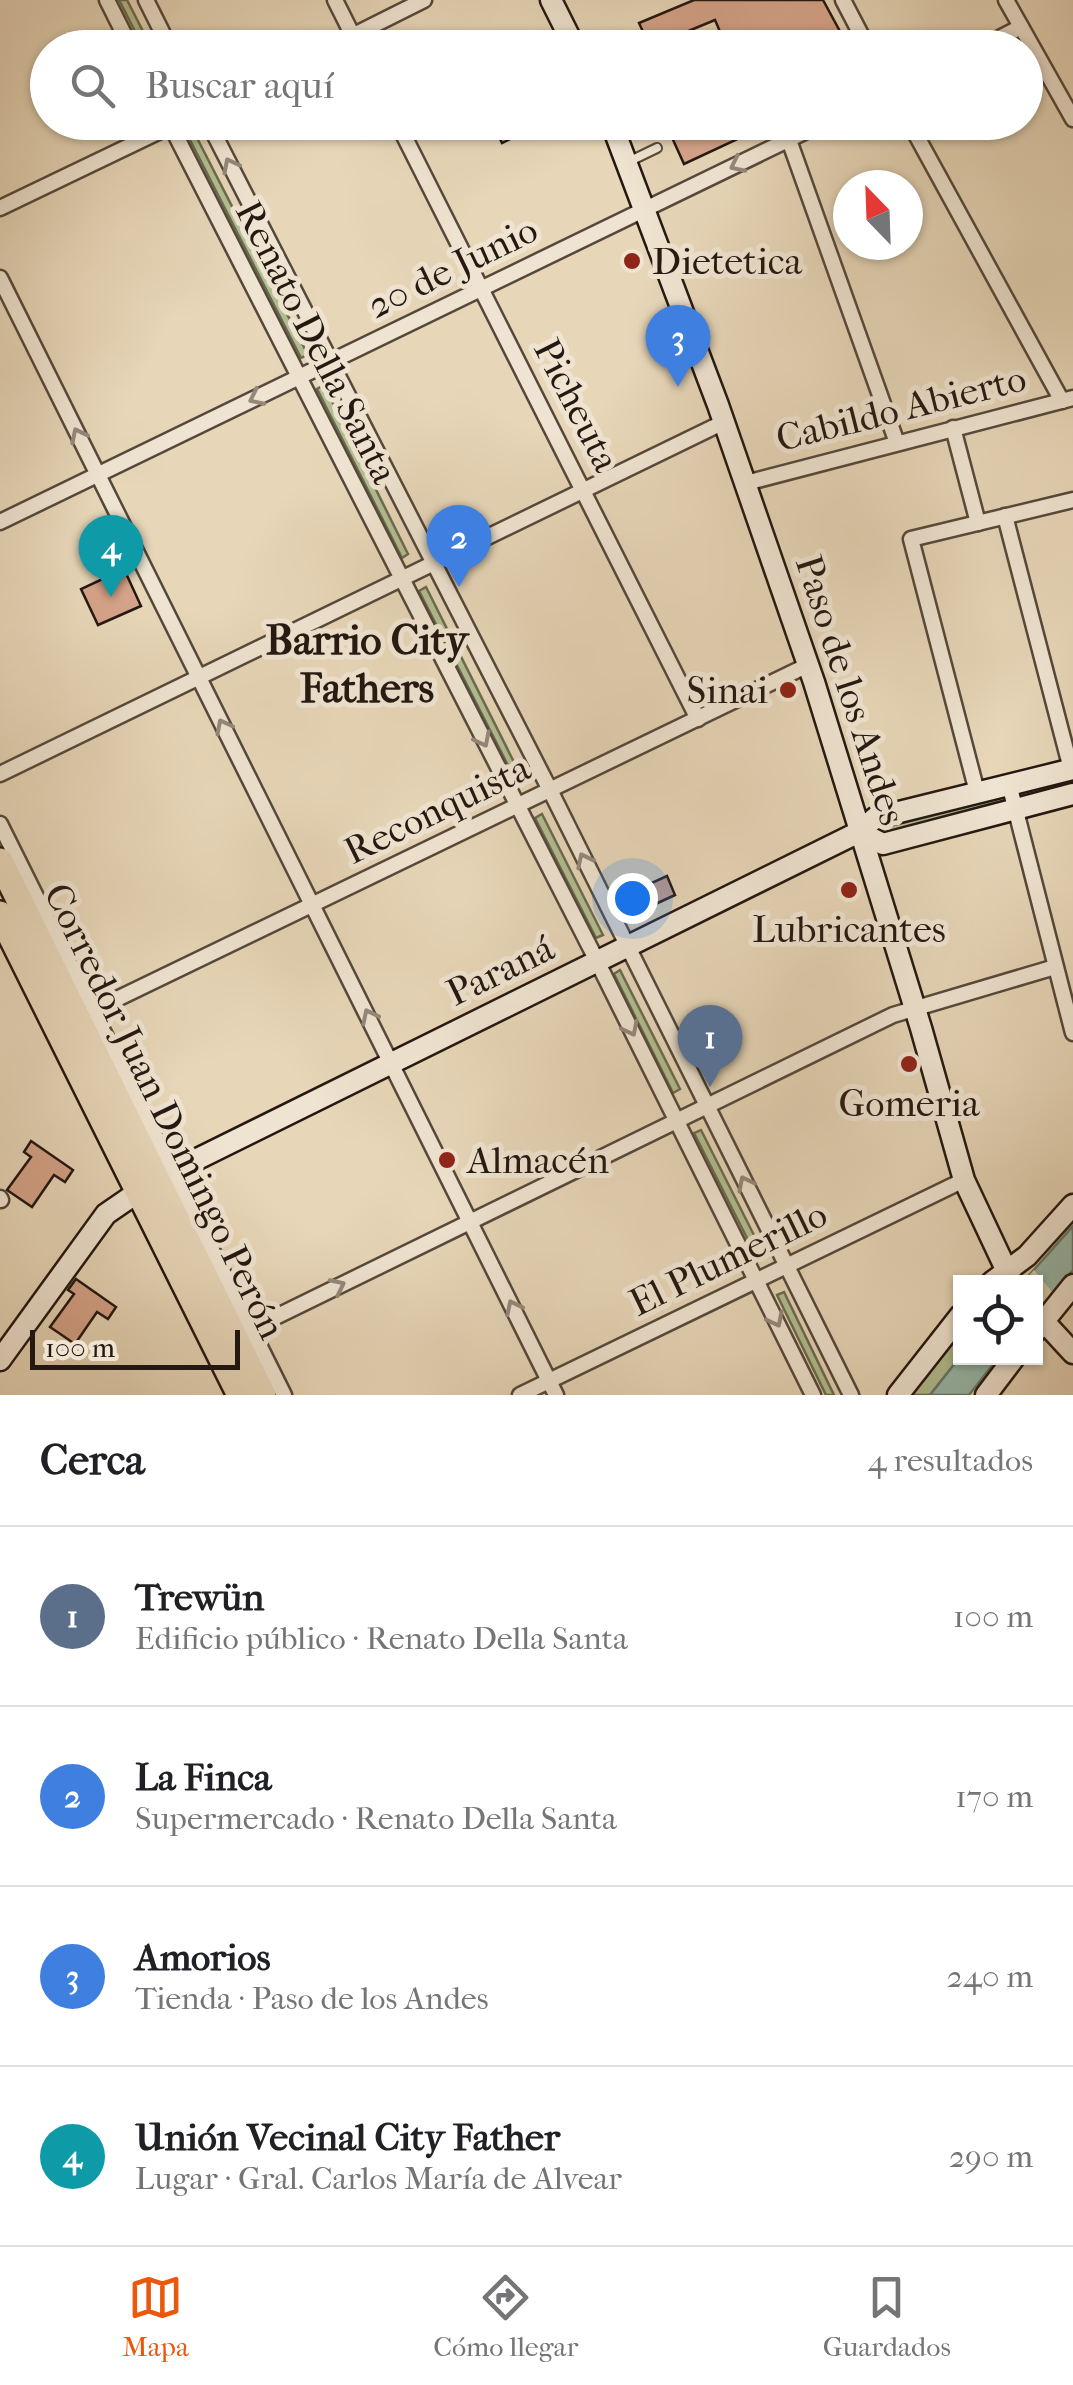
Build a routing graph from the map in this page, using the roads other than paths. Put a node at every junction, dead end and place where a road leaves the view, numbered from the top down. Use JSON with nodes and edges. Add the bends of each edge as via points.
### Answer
{"nodes":[{"id":1,"x":107,"y":0,"type":"edge"},
{"id":2,"x":146,"y":0,"type":"edge"},
{"id":3,"x":335,"y":0,"type":"edge"},
{"id":4,"x":424,"y":0,"type":"edge"},
{"id":5,"x":843,"y":0,"type":"edge"},
{"id":6,"x":1006,"y":0,"type":"edge"},
{"id":7,"x":559,"y":2,"type":"edge"},
{"id":8,"x":1021,"y":27,"type":"junction"},
{"id":9,"x":122,"y":30,"type":"edge"},
{"id":10,"x":161,"y":30,"type":"edge"},
{"id":11,"x":350,"y":30,"type":"edge"},
{"id":12,"x":374,"y":30,"type":"edge"},
{"id":13,"x":569,"y":30,"type":"edge"},
{"id":14,"x":859,"y":30,"type":"edge"},
{"id":15,"x":1015,"y":30,"type":"edge"},
{"id":16,"x":1023,"y":30,"type":"edge"},
{"id":17,"x":1043,"y":66,"type":"edge"},
{"id":18,"x":1073,"y":119,"type":"edge"},
{"id":19,"x":139,"y":140,"type":"edge"},
{"id":20,"x":180,"y":140,"type":"edge"},
{"id":21,"x":217,"y":140,"type":"edge"},
{"id":22,"x":406,"y":140,"type":"edge"},
{"id":23,"x":619,"y":140,"type":"edge"},
{"id":24,"x":790,"y":140,"type":"joint"},
{"id":25,"x":919,"y":140,"type":"edge"},
{"id":26,"x":657,"y":148,"type":"dead end"},
{"id":27,"x":628,"y":162,"type":"junction"},
{"id":28,"x":0,"y":208,"type":"edge"},
{"id":29,"x":646,"y":209,"type":"junction"},
{"id":30,"x":0,"y":278,"type":"edge"},
{"id":31,"x":481,"y":289,"type":"junction"},
{"id":32,"x":330,"y":362,"type":"junction"},
{"id":33,"x":298,"y":378,"type":"junction"},
{"id":34,"x":1068,"y":399,"type":"edge"},
{"id":35,"x":724,"y":422,"type":"junction"},
{"id":36,"x":952,"y":428,"type":"junction"},
{"id":37,"x":897,"y":443,"type":"junction"},
{"id":38,"x":98,"y":475,"type":"junction"},
{"id":39,"x":746,"y":483,"type":"junction"},
{"id":40,"x":584,"y":490,"type":"junction"},
{"id":41,"x":1073,"y":500,"type":"edge"},
{"id":42,"x":1005,"y":516,"type":"junction"},
{"id":43,"x":0,"y":522,"type":"edge"},
{"id":44,"x":978,"y":523,"type":"junction"},
{"id":45,"x":432,"y":564,"type":"junction"},
{"id":46,"x":401,"y":579,"type":"junction"},
{"id":47,"x":808,"y":666,"type":"junction"},
{"id":48,"x":199,"y":678,"type":"junction"},
{"id":49,"x":698,"y":719,"type":"junction"},
{"id":50,"x":1072,"y":769,"type":"edge"},
{"id":51,"x":0,"y":774,"type":"edge"},
{"id":52,"x":1009,"y":784,"type":"junction"},
{"id":53,"x":550,"y":790,"type":"junction"},
{"id":54,"x":978,"y":792,"type":"junction"},
{"id":55,"x":1073,"y":794,"type":"edge"},
{"id":56,"x":517,"y":806,"type":"junction"},
{"id":57,"x":1015,"y":810,"type":"junction"},
{"id":58,"x":0,"y":824,"type":"edge"},
{"id":59,"x":859,"y":832,"type":"junction"},
{"id":60,"x":0,"y":861,"type":"edge"},
{"id":61,"x":313,"y":904,"type":"junction"},
{"id":62,"x":0,"y":914,"type":"edge"},
{"id":63,"x":627,"y":947,"type":"junction"},
{"id":64,"x":597,"y":962,"type":"junction"},
{"id":65,"x":1055,"y":967,"type":"junction"},
{"id":66,"x":915,"y":1008,"type":"junction"},
{"id":67,"x":94,"y":1010,"type":"junction"},
{"id":68,"x":1073,"y":1033,"type":"edge"},
{"id":69,"x":392,"y":1063,"type":"junction"},
{"id":70,"x":705,"y":1104,"type":"junction"},
{"id":71,"x":676,"y":1119,"type":"junction"},
{"id":72,"x":155,"y":1180,"type":"junction"},
{"id":73,"x":964,"y":1180,"type":"junction"},
{"id":74,"x":1073,"y":1205,"type":"edge"},
{"id":75,"x":471,"y":1220,"type":"junction"},
{"id":76,"x":786,"y":1266,"type":"junction"},
{"id":77,"x":1001,"y":1275,"type":"edge"},
{"id":78,"x":1007,"y":1275,"type":"edge"},
{"id":79,"x":756,"y":1281,"type":"junction"},
{"id":80,"x":1073,"y":1285,"type":"edge"},
{"id":81,"x":1043,"y":1317,"type":"edge"},
{"id":82,"x":953,"y":1325,"type":"edge"},
{"id":83,"x":1043,"y":1326,"type":"edge"},
{"id":84,"x":250,"y":1329,"type":"junction"},
{"id":85,"x":1073,"y":1353,"type":"edge"},
{"id":86,"x":0,"y":1360,"type":"edge"},
{"id":87,"x":1009,"y":1365,"type":"edge"},
{"id":88,"x":552,"y":1388,"type":"edge"},
{"id":89,"x":240,"y":1395,"type":"edge"},
{"id":90,"x":263,"y":1395,"type":"edge"},
{"id":91,"x":284,"y":1395,"type":"edge"},
{"id":92,"x":520,"y":1395,"type":"edge"},
{"id":93,"x":813,"y":1395,"type":"edge"},
{"id":94,"x":851,"y":1395,"type":"edge"},
{"id":95,"x":898,"y":1395,"type":"edge"},
{"id":96,"x":986,"y":1395,"type":"edge"}],
"edges":[{"from":1,"to":9,"type":"street"},
{"from":2,"to":10,"type":"street"},
{"from":3,"to":11,"type":"street"},
{"from":4,"to":12,"type":"street"},
{"from":5,"to":14,"type":"street"},
{"from":6,"to":8,"type":"street"},
{"from":7,"to":13,"type":"street"},
{"from":8,"to":15,"type":"street"},
{"from":8,"to":16,"type":"street"},
{"from":17,"to":18,"type":"street"},
{"from":19,"to":28,"type":"street"},
{"from":20,"to":33,"type":"street","name":"Renato Della Santa"},
{"from":32,"to":21,"type":"street","name":"Renato Della Santa","one_way":true},
{"from":22,"to":31,"type":"street","name":"Picheuta"},
{"from":23,"to":27,"type":"street","name":"Paso de los Andes"},
{"from":24,"to":29,"type":"street","name":"20 de Junio","one_way":true},
{"from":24,"to":37,"type":"street"},
{"from":25,"to":34,"type":"street"},
{"from":26,"to":27,"type":"lane"},
{"from":27,"to":29,"type":"street","name":"Paso de los Andes"},
{"from":29,"to":31,"type":"street","name":"20 de Junio"},
{"from":29,"to":35,"type":"street","name":"Paso de los Andes"},
{"from":38,"to":30,"type":"street","one_way":true},
{"from":31,"to":32,"type":"street","name":"20 de Junio"},
{"from":31,"to":40,"type":"street","name":"Picheuta"},
{"from":32,"to":33,"type":"street","name":"20 de Junio"},
{"from":32,"to":45,"type":"street","name":"Renato Della Santa"},
{"from":33,"to":38,"type":"street","name":"20 de Junio","one_way":true},
{"from":33,"to":46,"type":"street","name":"Renato Della Santa"},
{"from":34,"to":36,"type":"street","name":"Cabildo Abierto"},
{"from":35,"to":39,"type":"street","name":"Paso de los Andes"},
{"from":35,"to":40,"type":"street","name":"Cabildo Abierto"},
{"from":36,"to":37,"type":"street","name":"Cabildo Abierto"},
{"from":36,"to":44,"type":"street"},
{"from":37,"to":39,"type":"street","name":"Cabildo Abierto"},
{"from":38,"to":43,"type":"street","name":"20 de Junio"},
{"from":38,"to":48,"type":"street"},
{"from":39,"to":47,"type":"street","name":"Paso de los Andes"},
{"from":40,"to":45,"type":"street","name":"Cabildo Abierto"},
{"from":40,"to":49,"type":"street","name":"Picheuta"},
{"from":41,"to":42,"type":"street"},
{"from":42,"to":44,"type":"street"},
{"from":42,"to":50,"type":"street"},
{"from":44,"to":54,"type":"street","via":[[911,539]]},
{"from":45,"to":46,"type":"street","name":"Cabildo Abierto"},
{"from":45,"to":53,"type":"street","name":"Renato Della Santa"},
{"from":46,"to":48,"type":"street","name":"Cabildo Abierto"},
{"from":46,"to":56,"type":"street","name":"Renato Della Santa","one_way":true},
{"from":47,"to":49,"type":"street","name":"Reconquista"},
{"from":47,"to":59,"type":"street","name":"Paso de los Andes"},
{"from":48,"to":51,"type":"street","name":"Cabildo Abierto"},
{"from":61,"to":48,"type":"street","one_way":true},
{"from":49,"to":53,"type":"street","name":"Reconquista"},
{"from":50,"to":52,"type":"street","name":"Paraná"},
{"from":52,"to":54,"type":"street","name":"Paraná"},
{"from":52,"to":57,"type":"street"},
{"from":53,"to":56,"type":"street","name":"Reconquista"},
{"from":63,"to":53,"type":"street","name":"Renato Della Santa","one_way":true},
{"from":54,"to":59,"type":"street","name":"Paraná","via":[[875,818]]},
{"from":55,"to":57,"type":"street"},
{"from":56,"to":61,"type":"street","name":"Reconquista"},
{"from":56,"to":64,"type":"street","name":"Renato Della Santa"},
{"from":57,"to":59,"type":"street","via":[[883,844]]},
{"from":57,"to":65,"type":"street"},
{"from":58,"to":67,"type":"street"},
{"from":59,"to":63,"type":"street","name":"Paraná"},
{"from":59,"to":66,"type":"street","name":"Paso de los Andes"},
{"from":60,"to":72,"type":"highway","name":"Corredor Juan Domingo Perón"},
{"from":61,"to":67,"type":"street","name":"Reconquista"},
{"from":69,"to":61,"type":"street","one_way":true},
{"from":62,"to":72,"type":"highway","name":"Corredor Juan Domingo Perón"},
{"from":63,"to":64,"type":"street","name":"Paraná"},
{"from":63,"to":70,"type":"street","name":"Renato Della Santa"},
{"from":64,"to":69,"type":"street","name":"Paraná"},
{"from":64,"to":71,"type":"street","name":"Renato Della Santa","one_way":true},
{"from":65,"to":66,"type":"street"},
{"from":65,"to":68,"type":"street"},
{"from":66,"to":70,"type":"street"},
{"from":66,"to":73,"type":"street","name":"Paso de los Andes"},
{"from":67,"to":72,"type":"street"},
{"from":69,"to":72,"type":"street","name":"Paraná"},
{"from":69,"to":75,"type":"street"},
{"from":70,"to":71,"type":"street"},
{"from":76,"to":70,"type":"street","name":"Renato Della Santa","one_way":true},
{"from":71,"to":75,"type":"street"},
{"from":71,"to":79,"type":"street","name":"Renato Della Santa"},
{"from":72,"to":84,"type":"street"},
{"from":72,"to":86,"type":"street","name":"Paraná","via":[[106,1214]]},
{"from":72,"to":89,"type":"highway","name":"Corredor Juan Domingo Perón"},
{"from":72,"to":90,"type":"highway","name":"Corredor Juan Domingo Perón"},
{"from":73,"to":76,"type":"street","name":"El Plumerillo"},
{"from":73,"to":77,"type":"street","name":"Paso de los Andes"},
{"from":74,"to":78,"type":"street"},
{"from":84,"to":75,"type":"street","one_way":true},
{"from":88,"to":75,"type":"street","one_way":true},
{"from":76,"to":79,"type":"street","name":"El Plumerillo"},
{"from":76,"to":94,"type":"street","name":"Renato Della Santa"},
{"from":79,"to":88,"type":"street","name":"El Plumerillo"},
{"from":79,"to":93,"type":"street","name":"Renato Della Santa","one_way":true},
{"from":80,"to":81,"type":"street"},
{"from":82,"to":95,"type":"street"},
{"from":83,"to":85,"type":"street"},
{"from":84,"to":91,"type":"street"},
{"from":87,"to":96,"type":"street"},
{"from":88,"to":92,"type":"street","name":"El Plumerillo"}]}
